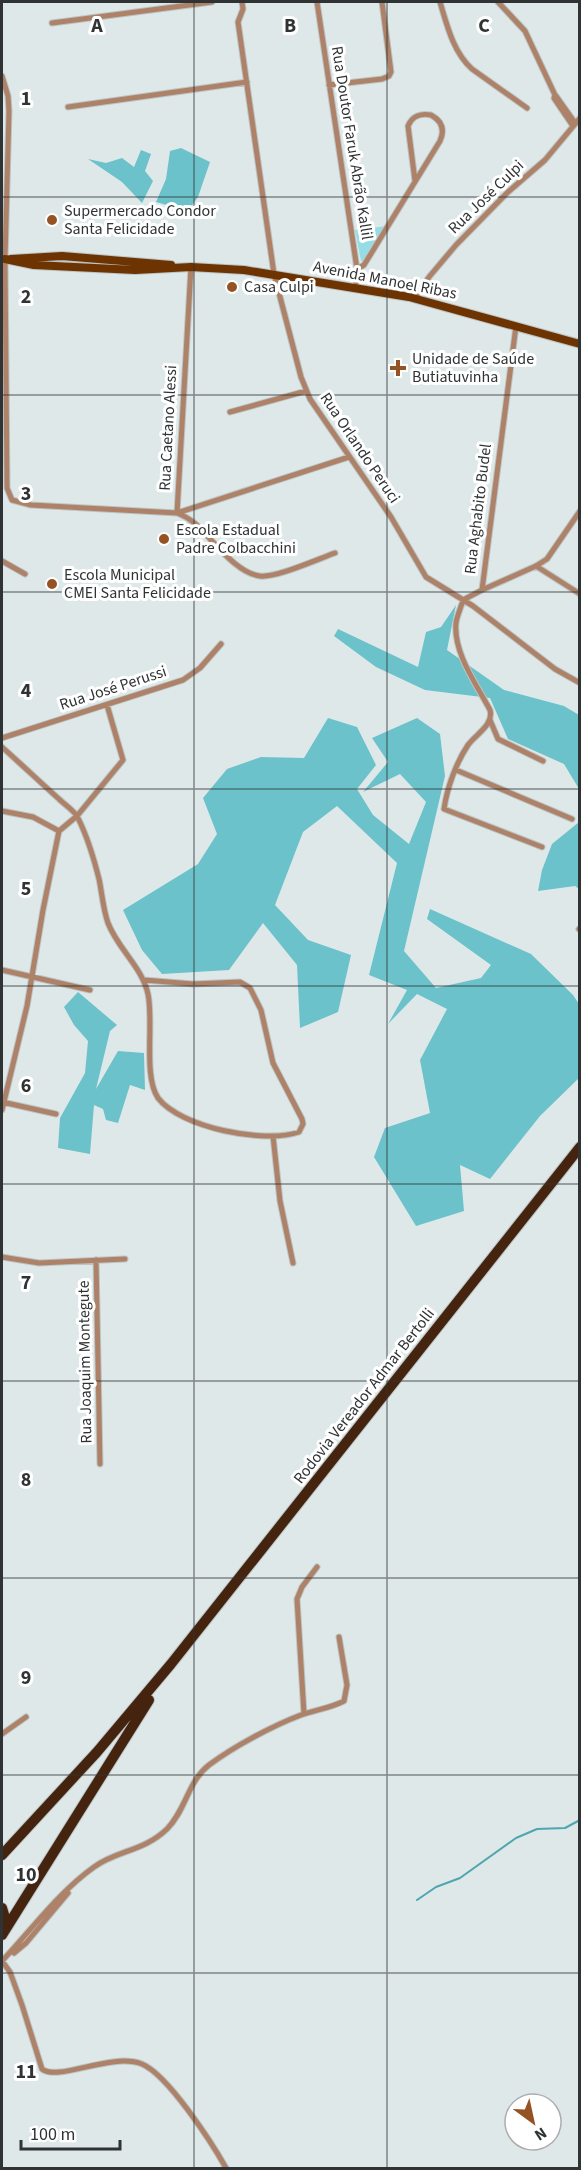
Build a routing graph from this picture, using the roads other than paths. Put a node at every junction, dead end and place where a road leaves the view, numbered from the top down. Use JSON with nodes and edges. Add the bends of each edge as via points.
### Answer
{"nodes":[{"id":1,"x":212,"y":2,"type":"edge"},
{"id":2,"x":242,"y":2,"type":"edge"},
{"id":3,"x":317,"y":2,"type":"edge"},
{"id":4,"x":382,"y":2,"type":"edge"},
{"id":5,"x":440,"y":2,"type":"edge"},
{"id":6,"x":498,"y":2,"type":"edge"},
{"id":7,"x":52,"y":23,"type":"dead end"},
{"id":8,"x":2,"y":76,"type":"edge"},
{"id":9,"x":247,"y":82,"type":"junction"},
{"id":10,"x":329,"y":86,"type":"junction"},
{"id":11,"x":68,"y":107,"type":"dead end"},
{"id":12,"x":527,"y":108,"type":"dead end"},
{"id":13,"x":2,"y":110,"type":"edge"},
{"id":14,"x":9,"y":111,"type":"junction"},
{"id":15,"x":576,"y":122,"type":"edge"},
{"id":16,"x":415,"y":181,"type":"junction"},
{"id":17,"x":3,"y":259,"type":"edge"},
{"id":18,"x":126,"y":260,"type":"junction"},
{"id":19,"x":180,"y":267,"type":"junction"},
{"id":20,"x":191,"y":267,"type":"junction"},
{"id":21,"x":91,"y":268,"type":"junction"},
{"id":22,"x":357,"y":269,"type":"junction"},
{"id":23,"x":274,"y":274,"type":"junction"},
{"id":24,"x":356,"y":288,"type":"junction"},
{"id":25,"x":415,"y":299,"type":"junction"},
{"id":26,"x":516,"y":326,"type":"junction"},
{"id":27,"x":579,"y":344,"type":"edge"},
{"id":28,"x":306,"y":391,"type":"junction"},
{"id":29,"x":230,"y":412,"type":"dead end"},
{"id":30,"x":349,"y":457,"type":"junction"},
{"id":31,"x":579,"y":511,"type":"edge"},
{"id":32,"x":177,"y":513,"type":"junction"},
{"id":33,"x":335,"y":554,"type":"dead end"},
{"id":34,"x":2,"y":561,"type":"edge"},
{"id":35,"x":536,"y":566,"type":"junction"},
{"id":36,"x":25,"y":574,"type":"dead end"},
{"id":37,"x":482,"y":590,"type":"junction"},
{"id":38,"x":579,"y":594,"type":"edge"},
{"id":39,"x":463,"y":600,"type":"junction"},
{"id":40,"x":221,"y":644,"type":"dead end"},
{"id":41,"x":579,"y":683,"type":"edge"},
{"id":42,"x":107,"y":705,"type":"junction"},
{"id":43,"x":490,"y":720,"type":"junction"},
{"id":44,"x":2,"y":738,"type":"edge"},
{"id":45,"x":2,"y":747,"type":"edge"},
{"id":46,"x":543,"y":760,"type":"dead end"},
{"id":47,"x":456,"y":770,"type":"junction"},
{"id":48,"x":2,"y":811,"type":"edge"},
{"id":49,"x":77,"y":816,"type":"junction"},
{"id":50,"x":572,"y":819,"type":"dead end"},
{"id":51,"x":59,"y":831,"type":"junction"},
{"id":52,"x":542,"y":847,"type":"dead end"},
{"id":53,"x":2,"y":970,"type":"edge"},
{"id":54,"x":31,"y":976,"type":"junction"},
{"id":55,"x":144,"y":980,"type":"junction"},
{"id":56,"x":90,"y":990,"type":"dead end"},
{"id":57,"x":2,"y":1102,"type":"edge"},
{"id":58,"x":2,"y":1110,"type":"edge"},
{"id":59,"x":56,"y":1114,"type":"dead end"},
{"id":60,"x":273,"y":1136,"type":"junction"},
{"id":61,"x":579,"y":1147,"type":"edge"},
{"id":62,"x":2,"y":1257,"type":"edge"},
{"id":63,"x":124,"y":1259,"type":"dead end"},
{"id":64,"x":96,"y":1260,"type":"junction"},
{"id":65,"x":293,"y":1263,"type":"dead end"},
{"id":66,"x":100,"y":1464,"type":"dead end"},
{"id":67,"x":317,"y":1567,"type":"dead end"},
{"id":68,"x":339,"y":1637,"type":"dead end"},
{"id":69,"x":171,"y":1664,"type":"junction"},
{"id":70,"x":304,"y":1714,"type":"junction"},
{"id":71,"x":26,"y":1717,"type":"dead end"},
{"id":72,"x":2,"y":1734,"type":"edge"},
{"id":73,"x":2,"y":1855,"type":"edge"},
{"id":74,"x":2,"y":1908,"type":"edge"},
{"id":75,"x":2,"y":1935,"type":"edge"},
{"id":76,"x":2,"y":1962,"type":"edge"},
{"id":77,"x":226,"y":2169,"type":"edge"}],
"edges":[{"from":1,"to":7,"type":"street"},
{"from":2,"to":9,"type":"street","name":"Rua Orlando Peruci","via":[[238,22]]},
{"from":3,"to":10,"type":"street","name":"Rua Doutor Faruk Abrão Kallil"},
{"from":4,"to":10,"type":"street","via":[[392,69],[389,76]]},
{"from":5,"to":12,"type":"street","via":[[450,35],[468,65]]},
{"from":6,"to":15,"type":"street","via":[[525,31],[558,105]]},
{"from":8,"to":14,"type":"street"},
{"from":9,"to":11,"type":"street"},
{"from":9,"to":23,"type":"street","name":"Rua Orlando Peruci"},
{"from":10,"to":22,"type":"street","name":"Rua Doutor Faruk Abrão Kallil"},
{"from":13,"to":14,"type":"street"},
{"from":14,"to":17,"type":"street"},
{"from":15,"to":25,"type":"street","name":"Rua José Culpi","via":[[545,160],[456,246]]},
{"from":16,"to":16,"type":"street","via":[[410,122],[422,114],[431,115],[440,122],[443,132]]},
{"from":16,"to":22,"type":"street","via":[[364,265]]},
{"from":17,"to":18,"type":"main road","name":"Avenida Manoel Ribas","via":[[50,256]]},
{"from":17,"to":21,"type":"main road","name":"Avenida Manoel Ribas"},
{"from":17,"to":32,"type":"street","via":[[9,496],[31,506]]},
{"from":18,"to":19,"type":"main road","name":"Avenida Manoel Ribas"},
{"from":18,"to":21,"type":"main road","via":[[118,266]]},
{"from":19,"to":20,"type":"main road","name":"Avenida Manoel Ribas"},
{"from":19,"to":21,"type":"main road","name":"Avenida Manoel Ribas","via":[[148,271]]},
{"from":20,"to":23,"type":"main road","name":"Avenida Manoel Ribas"},
{"from":20,"to":32,"type":"street","name":"Rua Caetano Alessi"},
{"from":22,"to":24,"type":"street","name":"Rua Doutor Faruk Abrão Kallil"},
{"from":23,"to":24,"type":"main road","name":"Avenida Manoel Ribas"},
{"from":23,"to":28,"type":"street","name":"Rua Orlando Peruci"},
{"from":24,"to":25,"type":"main road","name":"Avenida Manoel Ribas"},
{"from":25,"to":26,"type":"main road","name":"Avenida Manoel Ribas"},
{"from":26,"to":27,"type":"main road","name":"Avenida Manoel Ribas"},
{"from":26,"to":37,"type":"street","name":"Rua Aghabito Budel"},
{"from":28,"to":29,"type":"street"},
{"from":28,"to":30,"type":"street","name":"Rua Orlando Peruci"},
{"from":30,"to":32,"type":"street"},
{"from":30,"to":39,"type":"street","name":"Rua Orlando Peruci","via":[[426,577]]},
{"from":31,"to":35,"type":"street","via":[[551,554]]},
{"from":32,"to":33,"type":"street","name":"Rua Caetano Alessi","via":[[191,519],[237,565],[261,577]]},
{"from":34,"to":36,"type":"street"},
{"from":35,"to":37,"type":"street"},
{"from":35,"to":38,"type":"street"},
{"from":37,"to":39,"type":"street","name":"Rua Aghabito Budel"},
{"from":39,"to":41,"type":"street","name":"Rua Orlando Peruci"},
{"from":39,"to":43,"type":"street","via":[[456,623],[458,639],[490,710]]},
{"from":40,"to":42,"type":"street","name":"Rua José Perussi","via":[[183,680]]},
{"from":42,"to":44,"type":"street","name":"Rua José Perussi"},
{"from":42,"to":49,"type":"street","via":[[123,760]]},
{"from":43,"to":46,"type":"street","via":[[498,739]]},
{"from":43,"to":47,"type":"street","via":[[468,746]]},
{"from":45,"to":49,"type":"street"},
{"from":47,"to":50,"type":"street"},
{"from":47,"to":52,"type":"street","via":[[444,809]]},
{"from":48,"to":51,"type":"street","via":[[33,817]]},
{"from":49,"to":51,"type":"street"},
{"from":49,"to":55,"type":"street","via":[[96,869],[108,922]]},
{"from":51,"to":54,"type":"street"},
{"from":53,"to":54,"type":"street"},
{"from":54,"to":56,"type":"street"},
{"from":54,"to":57,"type":"street"},
{"from":55,"to":60,"type":"street","via":[[150,1008],[152,1084],[159,1099],[175,1113],[198,1122]]},
{"from":55,"to":60,"type":"street","via":[[240,982],[250,988],[261,1010],[273,1063],[303,1124],[299,1132]]},
{"from":57,"to":58,"type":"street"},
{"from":57,"to":59,"type":"street"},
{"from":60,"to":65,"type":"street","via":[[280,1201]]},
{"from":61,"to":69,"type":"highway","name":"Rodovia Vereador Admar Bertolli"},
{"from":62,"to":64,"type":"street","via":[[39,1263]]},
{"from":63,"to":64,"type":"street"},
{"from":64,"to":66,"type":"street","name":"Rua Joaquim Montegute"},
{"from":67,"to":70,"type":"street","via":[[297,1599]]},
{"from":68,"to":70,"type":"street","via":[[346,1698]]},
{"from":69,"to":73,"type":"highway","name":"Rodovia Vereador Admar Bertolli"},
{"from":69,"to":75,"type":"highway","name":"Rodovia Vereador Admar Bertolli"},
{"from":70,"to":76,"type":"street","via":[[208,1766],[196,1779],[180,1813],[160,1835],[102,1862],[77,1882]]},
{"from":71,"to":72,"type":"street"},
{"from":74,"to":75,"type":"highway"},
{"from":76,"to":77,"type":"street","via":[[22,2005],[42,2069],[52,2074],[108,2062],[143,2065],[198,2124]]}]}
